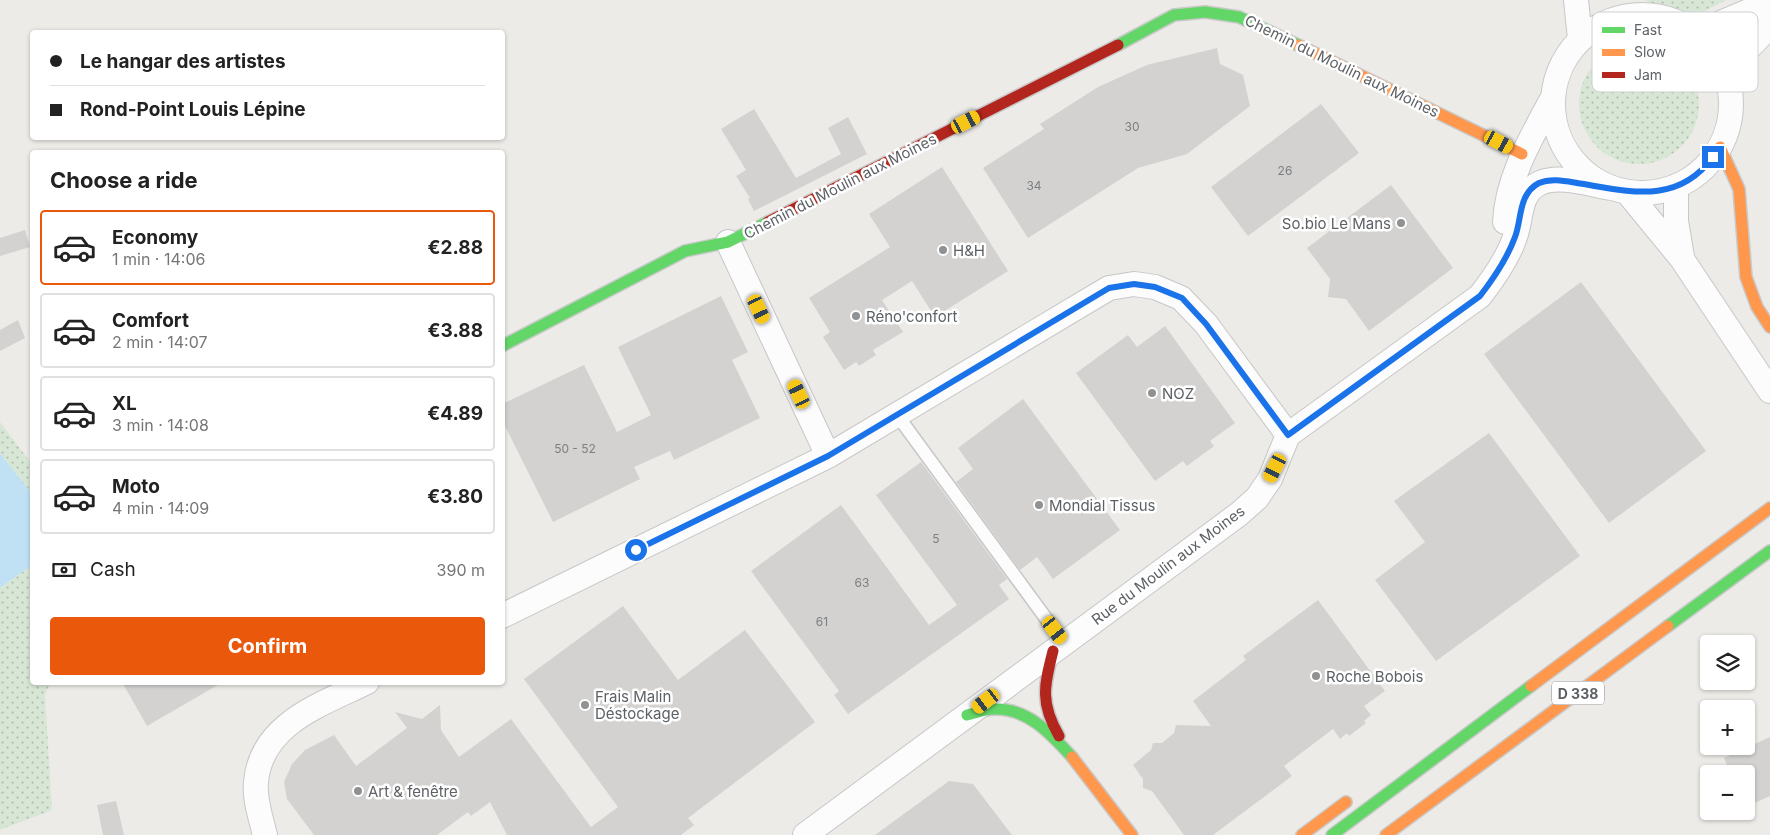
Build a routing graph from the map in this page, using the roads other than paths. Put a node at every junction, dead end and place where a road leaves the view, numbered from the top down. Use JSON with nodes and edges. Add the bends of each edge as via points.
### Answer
{"nodes":[{"id":1,"x":1576,"y":0,"type":"edge"},
{"id":2,"x":1770,"y":2,"type":"edge"},
{"id":3,"x":1746,"y":12,"type":"edge"},
{"id":4,"x":1770,"y":26,"type":"edge"},
{"id":5,"x":1592,"y":30,"type":"edge"},
{"id":6,"x":1758,"y":38,"type":"edge"},
{"id":7,"x":1580,"y":39,"type":"junction"},
{"id":8,"x":1730,"y":92,"type":"edge"},
{"id":9,"x":1552,"y":99,"type":"junction"},
{"id":10,"x":1720,"y":147,"type":"junction"},
{"id":11,"x":1522,"y":154,"type":"junction"},
{"id":12,"x":1676,"y":186,"type":"junction"},
{"id":13,"x":1619,"y":190,"type":"junction"},
{"id":14,"x":728,"y":242,"type":"junction"},
{"id":15,"x":1682,"y":259,"type":"junction"},
{"id":16,"x":1503,"y":262,"type":"junction"},
{"id":17,"x":1770,"y":327,"type":"edge"},
{"id":18,"x":505,"y":344,"type":"edge"},
{"id":19,"x":1770,"y":391,"type":"edge"},
{"id":20,"x":897,"y":415,"type":"junction"},
{"id":21,"x":1288,"y":435,"type":"junction"},
{"id":22,"x":828,"y":456,"type":"junction"},
{"id":23,"x":1770,"y":508,"type":"edge"},
{"id":24,"x":1770,"y":551,"type":"edge"},
{"id":25,"x":505,"y":615,"type":"edge"},
{"id":26,"x":1600,"y":636,"type":"junction"},
{"id":27,"x":1059,"y":647,"type":"junction"},
{"id":28,"x":361,"y":685,"type":"edge"},
{"id":29,"x":1508,"y":689,"type":"dead end"},
{"id":30,"x":967,"y":715,"type":"junction"},
{"id":31,"x":1072,"y":757,"type":"junction"},
{"id":32,"x":1359,"y":792,"type":"dead end"},
{"id":33,"x":265,"y":835,"type":"edge"},
{"id":34,"x":805,"y":835,"type":"edge"},
{"id":35,"x":1132,"y":835,"type":"edge"},
{"id":36,"x":1302,"y":835,"type":"edge"},
{"id":37,"x":1332,"y":835,"type":"edge"},
{"id":38,"x":1386,"y":835,"type":"edge"}],
"edges":[{"from":1,"to":7,"type":"street"},
{"from":2,"to":3,"type":"street"},
{"from":4,"to":6,"type":"street"},
{"from":5,"to":7,"type":"street"},
{"from":7,"to":9,"type":"street","via":[[1569,50],[1557,74]]},
{"from":8,"to":10,"type":"street","via":[[1729,123]]},
{"from":9,"to":11,"type":"street"},
{"from":9,"to":13,"type":"street","via":[[1555,128],[1567,154],[1586,175]]},
{"from":10,"to":12,"type":"street","via":[[1706,166]]},
{"from":10,"to":17,"type":"main road","via":[[1739,189],[1746,277],[1756,307]]},
{"from":11,"to":14,"type":"main road","name":"Chemin du Moulin aux Moines","via":[[1239,17],[1205,12],[1174,16]]},
{"from":11,"to":16,"type":"street","via":[[1505,219]]},
{"from":12,"to":13,"type":"street","via":[[1643,194]]},
{"from":12,"to":15,"type":"street","via":[[1676,221]]},
{"from":13,"to":15,"type":"street"},
{"from":13,"to":16,"type":"street","via":[[1563,180],[1540,183],[1521,206],[1515,237]]},
{"from":14,"to":18,"type":"main road","name":"Chemin du Moulin aux Moines","via":[[685,251]]},
{"from":14,"to":22,"type":"street","name":"Chemin du Moulin aux Moines"},
{"from":15,"to":19,"type":"street"},
{"from":16,"to":21,"type":"street","via":[[1480,296]]},
{"from":20,"to":21,"type":"street","via":[[1109,288],[1134,284],[1155,287],[1182,298],[1206,324]]},
{"from":20,"to":22,"type":"street"},
{"from":20,"to":27,"type":"lane"},
{"from":21,"to":27,"type":"street","name":"Rue du Moulin aux Moines","via":[[1273,472],[1257,498]]},
{"from":22,"to":25,"type":"street"},
{"from":23,"to":26,"type":"main road","number":"D 338"},
{"from":24,"to":38,"type":"main road","number":"D 338"},
{"from":26,"to":29,"type":"main road"},
{"from":26,"to":37,"type":"main road","number":"D 338"},
{"from":27,"to":30,"type":"street","name":"Rue du Moulin aux Moines"},
{"from":27,"to":31,"type":"main road","via":[[1044,684],[1043,700],[1050,720]]},
{"from":28,"to":33,"type":"street","via":[[295,718],[275,736],[263,756],[256,782]]},
{"from":30,"to":31,"type":"main road","via":[[997,708],[1023,714],[1038,722]]},
{"from":30,"to":34,"type":"street","name":"Rue du Moulin aux Moines"},
{"from":31,"to":35,"type":"main road"},
{"from":32,"to":36,"type":"main road"}]}
